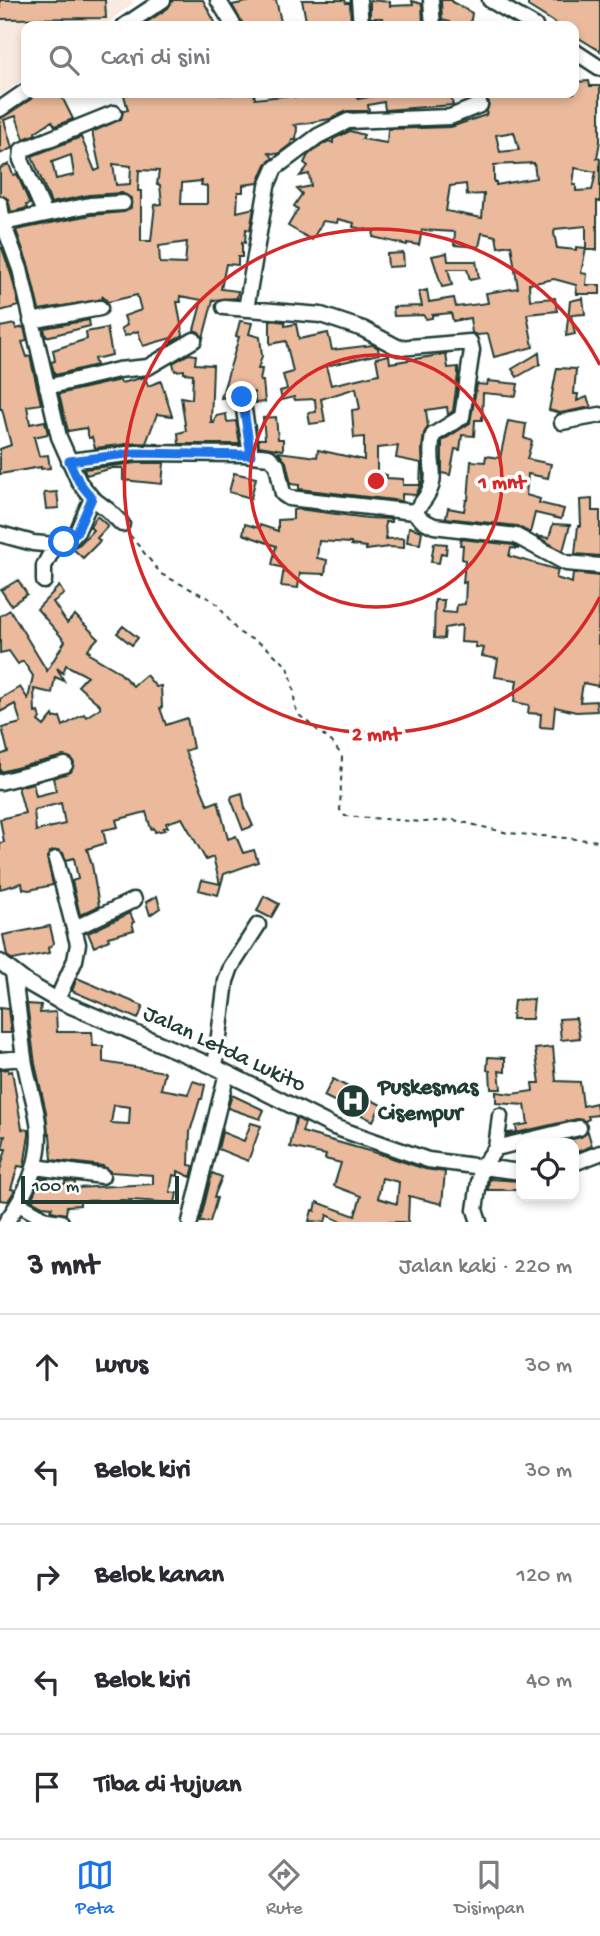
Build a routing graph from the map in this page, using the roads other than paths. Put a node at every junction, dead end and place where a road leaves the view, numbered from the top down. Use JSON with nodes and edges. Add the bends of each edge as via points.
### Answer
{"nodes":[{"id":1,"x":163,"y":0,"type":"edge"},
{"id":2,"x":218,"y":0,"type":"edge"},
{"id":3,"x":359,"y":0,"type":"edge"},
{"id":4,"x":431,"y":0,"type":"edge"},
{"id":5,"x":490,"y":0,"type":"edge"},
{"id":6,"x":132,"y":21,"type":"edge"},
{"id":7,"x":231,"y":21,"type":"edge"},
{"id":8,"x":361,"y":21,"type":"edge"},
{"id":9,"x":433,"y":21,"type":"edge"},
{"id":10,"x":526,"y":21,"type":"edge"},
{"id":11,"x":579,"y":54,"type":"edge"},
{"id":12,"x":600,"y":68,"type":"edge"},
{"id":13,"x":21,"y":94,"type":"edge"},
{"id":14,"x":480,"y":105,"type":"dead end"},
{"id":15,"x":0,"y":109,"type":"edge"},
{"id":16,"x":114,"y":113,"type":"dead end"},
{"id":17,"x":123,"y":203,"type":"dead end"},
{"id":18,"x":0,"y":204,"type":"edge"},
{"id":19,"x":45,"y":214,"type":"junction"},
{"id":20,"x":3,"y":223,"type":"junction"},
{"id":21,"x":224,"y":307,"type":"dead end"},
{"id":22,"x":100,"y":308,"type":"dead end"},
{"id":23,"x":246,"y":310,"type":"junction"},
{"id":24,"x":31,"y":321,"type":"junction"},
{"id":25,"x":194,"y":340,"type":"dead end"},
{"id":26,"x":47,"y":387,"type":"junction"},
{"id":27,"x":242,"y":397,"type":"dead end"},
{"id":28,"x":600,"y":415,"type":"edge"},
{"id":29,"x":562,"y":422,"type":"dead end"},
{"id":30,"x":251,"y":455,"type":"junction"},
{"id":31,"x":69,"y":461,"type":"junction"},
{"id":32,"x":92,"y":498,"type":"junction"},
{"id":33,"x":414,"y":512,"type":"junction"},
{"id":34,"x":122,"y":524,"type":"road end"},
{"id":35,"x":0,"y":534,"type":"edge"},
{"id":36,"x":55,"y":545,"type":"junction"},
{"id":37,"x":600,"y":566,"type":"edge"},
{"id":38,"x":44,"y":581,"type":"dead end"},
{"id":39,"x":65,"y":765,"type":"dead end"},
{"id":40,"x":0,"y":782,"type":"edge"},
{"id":41,"x":56,"y":859,"type":"dead end"},
{"id":42,"x":134,"y":900,"type":"dead end"},
{"id":43,"x":258,"y":925,"type":"dead end"},
{"id":44,"x":75,"y":928,"type":"junction"},
{"id":45,"x":4,"y":965,"type":"edge"},
{"id":46,"x":57,"y":1000,"type":"junction"},
{"id":47,"x":23,"y":1058,"type":"junction"},
{"id":48,"x":0,"y":1060,"type":"edge"},
{"id":49,"x":221,"y":1070,"type":"junction"},
{"id":50,"x":500,"y":1116,"type":"dead end"},
{"id":51,"x":579,"y":1128,"type":"dead end"},
{"id":52,"x":496,"y":1148,"type":"junction"},
{"id":53,"x":600,"y":1153,"type":"edge"},
{"id":54,"x":579,"y":1161,"type":"edge"},
{"id":55,"x":35,"y":1167,"type":"junction"},
{"id":56,"x":481,"y":1168,"type":"junction"},
{"id":57,"x":516,"y":1172,"type":"edge"},
{"id":58,"x":102,"y":1176,"type":"dead end"},
{"id":59,"x":19,"y":1204,"type":"junction"},
{"id":60,"x":6,"y":1222,"type":"edge"},
{"id":61,"x":61,"y":1222,"type":"edge"},
{"id":62,"x":190,"y":1222,"type":"edge"},
{"id":63,"x":480,"y":1222,"type":"edge"}],
"edges":[{"from":1,"to":6,"type":"street"},
{"from":2,"to":7,"type":"street"},
{"from":3,"to":8,"type":"street"},
{"from":4,"to":9,"type":"street"},
{"from":5,"to":10,"type":"street"},
{"from":11,"to":12,"type":"street"},
{"from":13,"to":15,"type":"street"},
{"from":14,"to":23,"type":"street","via":[[450,117],[348,121],[275,167],[267,186]]},
{"from":16,"to":19,"type":"street","via":[[22,150],[21,160]]},
{"from":17,"to":19,"type":"street"},
{"from":18,"to":20,"type":"street"},
{"from":19,"to":20,"type":"street"},
{"from":20,"to":24,"type":"street","via":[[16,255]]},
{"from":21,"to":23,"type":"street"},
{"from":22,"to":24,"type":"street"},
{"from":23,"to":33,"type":"street","via":[[321,315],[363,328],[399,348],[470,342],[462,417],[433,435],[432,489]]},
{"from":24,"to":26,"type":"street"},
{"from":25,"to":26,"type":"street","via":[[148,367]]},
{"from":26,"to":31,"type":"street"},
{"from":27,"to":30,"type":"street"},
{"from":28,"to":29,"type":"street"},
{"from":30,"to":31,"type":"street","via":[[136,453]]},
{"from":30,"to":33,"type":"street","via":[[274,461],[281,490],[289,498]]},
{"from":31,"to":32,"type":"street"},
{"from":32,"to":34,"type":"street"},
{"from":32,"to":36,"type":"street","via":[[77,532]]},
{"from":33,"to":37,"type":"street","via":[[433,526],[516,536],[566,563]]},
{"from":35,"to":36,"type":"street"},
{"from":36,"to":38,"type":"street","via":[[44,566]]},
{"from":39,"to":40,"type":"street"},
{"from":41,"to":44,"type":"street"},
{"from":42,"to":44,"type":"street"},
{"from":43,"to":49,"type":"street","via":[[226,981]]},
{"from":44,"to":46,"type":"street","via":[[78,949]]},
{"from":45,"to":46,"type":"street","name":"Jalan Letda Lukito"},
{"from":45,"to":47,"type":"street"},
{"from":46,"to":49,"type":"street","name":"Jalan Letda Lukito"},
{"from":47,"to":48,"type":"street"},
{"from":47,"to":55,"type":"street","via":[[38,1121]]},
{"from":49,"to":56,"type":"street","name":"Jalan Letda Lukito","via":[[334,1127],[428,1160]]},
{"from":49,"to":62,"type":"street"},
{"from":50,"to":52,"type":"street"},
{"from":51,"to":52,"type":"street"},
{"from":52,"to":56,"type":"street"},
{"from":53,"to":54,"type":"street"},
{"from":55,"to":58,"type":"street"},
{"from":55,"to":59,"type":"street"},
{"from":56,"to":57,"type":"street","name":"Jalan Letda Lukito"},
{"from":56,"to":63,"type":"street","via":[[475,1210]]},
{"from":59,"to":60,"type":"street"},
{"from":59,"to":61,"type":"street","via":[[47,1220]]}]}
